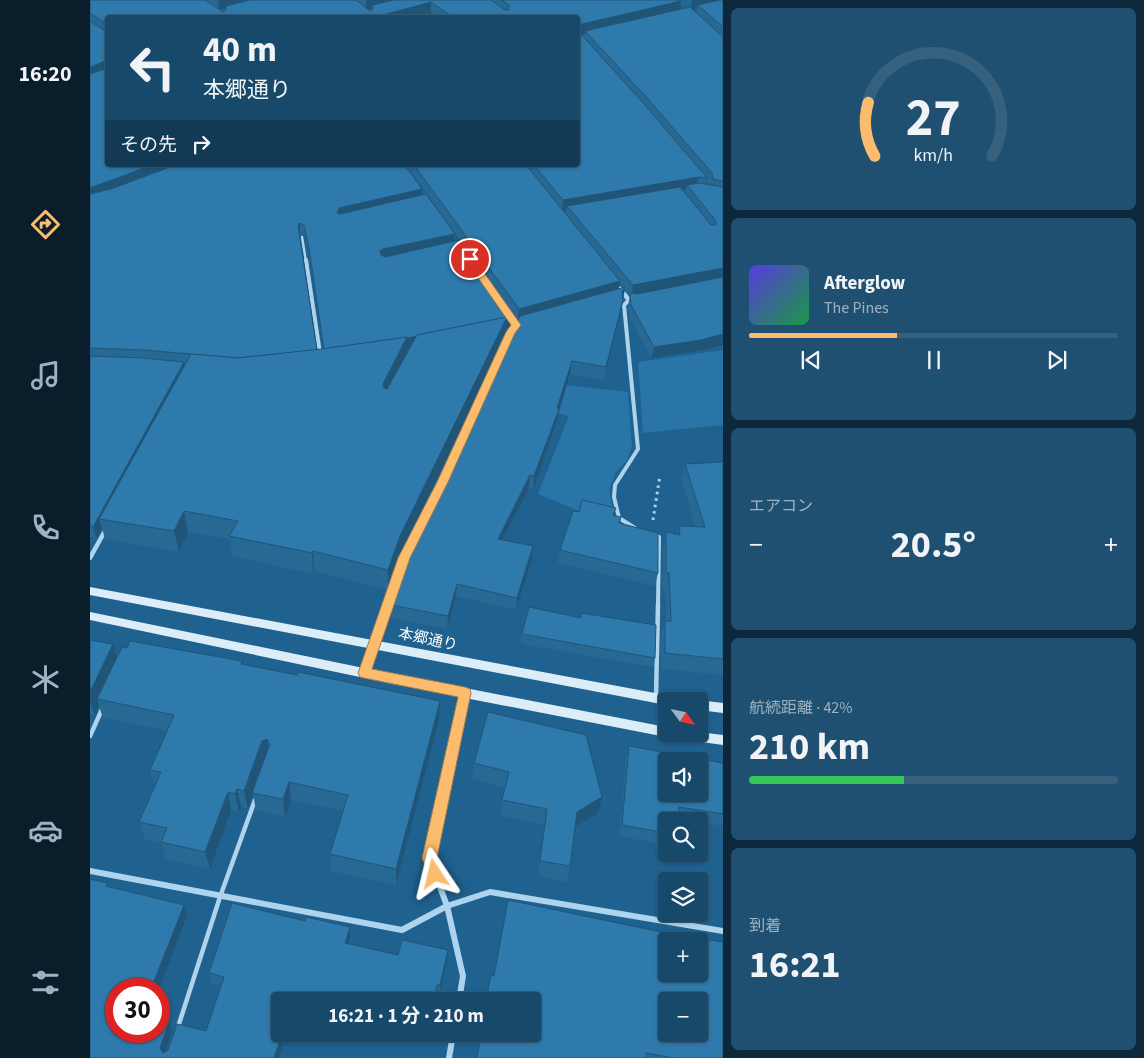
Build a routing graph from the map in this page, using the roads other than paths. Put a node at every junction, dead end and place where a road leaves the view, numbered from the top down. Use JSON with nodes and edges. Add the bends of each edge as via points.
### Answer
{"nodes":[{"id":1,"x":302,"y":237,"type":"edge"},
{"id":2,"x":618,"y":288,"type":"edge"},
{"id":3,"x":624,"y":295,"type":"junction"},
{"id":4,"x":615,"y":297,"type":"edge"},
{"id":5,"x":643,"y":299,"type":"edge"},
{"id":6,"x":629,"y":300,"type":"junction"},
{"id":7,"x":511,"y":317,"type":"edge"},
{"id":8,"x":525,"y":322,"type":"edge"},
{"id":9,"x":516,"y":325,"type":"junction"},
{"id":10,"x":511,"y":332,"type":"junction"},
{"id":11,"x":501,"y":334,"type":"edge"},
{"id":12,"x":320,"y":357,"type":"edge"},
{"id":13,"x":477,"y":406,"type":"edge"},
{"id":14,"x":108,"y":524,"type":"edge"},
{"id":15,"x":644,"y":531,"type":"edge"},
{"id":16,"x":651,"y":534,"type":"edge"},
{"id":17,"x":90,"y":558,"type":"edge"},
{"id":18,"x":401,"y":566,"type":"edge"},
{"id":19,"x":90,"y":591,"type":"edge"},
{"id":20,"x":90,"y":616,"type":"edge"},
{"id":21,"x":373,"y":643,"type":"junction"},
{"id":22,"x":364,"y":673,"type":"junction"},
{"id":23,"x":465,"y":693,"type":"junction"},
{"id":24,"x":656,"y":699,"type":"joint"},
{"id":25,"x":106,"y":701,"type":"edge"},
{"id":26,"x":708,"y":706,"type":"edge"},
{"id":27,"x":723,"y":708,"type":"edge"},
{"id":28,"x":658,"y":730,"type":"edge"},
{"id":29,"x":90,"y":736,"type":"edge"},
{"id":30,"x":708,"y":738,"type":"edge"},
{"id":31,"x":723,"y":740,"type":"edge"},
{"id":32,"x":256,"y":798,"type":"edge"},
{"id":33,"x":90,"y":871,"type":"edge"},
{"id":34,"x":220,"y":897,"type":"junction"},
{"id":35,"x":447,"y":906,"type":"junction"},
{"id":36,"x":723,"y":931,"type":"edge"},
{"id":37,"x":460,"y":992,"type":"edge"},
{"id":38,"x":177,"y":1030,"type":"edge"},
{"id":39,"x":452,"y":1042,"type":"edge"},
{"id":40,"x":449,"y":1058,"type":"edge"}],
"edges":[{"from":1,"to":12,"type":"lane"},
{"from":2,"to":3,"type":"street"},
{"from":3,"to":4,"type":"street"},
{"from":3,"to":6,"type":"street"},
{"from":5,"to":6,"type":"street"},
{"from":6,"to":15,"type":"lane","via":[[624,305],[638,449],[614,490],[619,518]]},
{"from":7,"to":9,"type":"street"},
{"from":8,"to":9,"type":"street"},
{"from":9,"to":10,"type":"street"},
{"from":10,"to":11,"type":"street"},
{"from":10,"to":13,"type":"street"},
{"from":14,"to":17,"type":"street"},
{"from":16,"to":24,"type":"lane","via":[[659,537]]},
{"from":18,"to":21,"type":"street"},
{"from":19,"to":21,"type":"main road","name":"本郷通り"},
{"from":20,"to":22,"type":"main road"},
{"from":21,"to":22,"type":"street"},
{"from":21,"to":24,"type":"main road","name":"本郷通り"},
{"from":22,"to":23,"type":"main road"},
{"from":23,"to":28,"type":"main road"},
{"from":23,"to":35,"type":"street","via":[[430,858]]},
{"from":25,"to":29,"type":"lane"},
{"from":26,"to":27,"type":"main road"},
{"from":30,"to":31,"type":"main road"},
{"from":32,"to":34,"type":"lane"},
{"from":33,"to":34,"type":"street"},
{"from":34,"to":35,"type":"street","via":[[402,930]]},
{"from":34,"to":38,"type":"lane"},
{"from":35,"to":36,"type":"street","via":[[490,892]]},
{"from":35,"to":37,"type":"street","via":[[463,976]]},
{"from":39,"to":40,"type":"street"}]}
